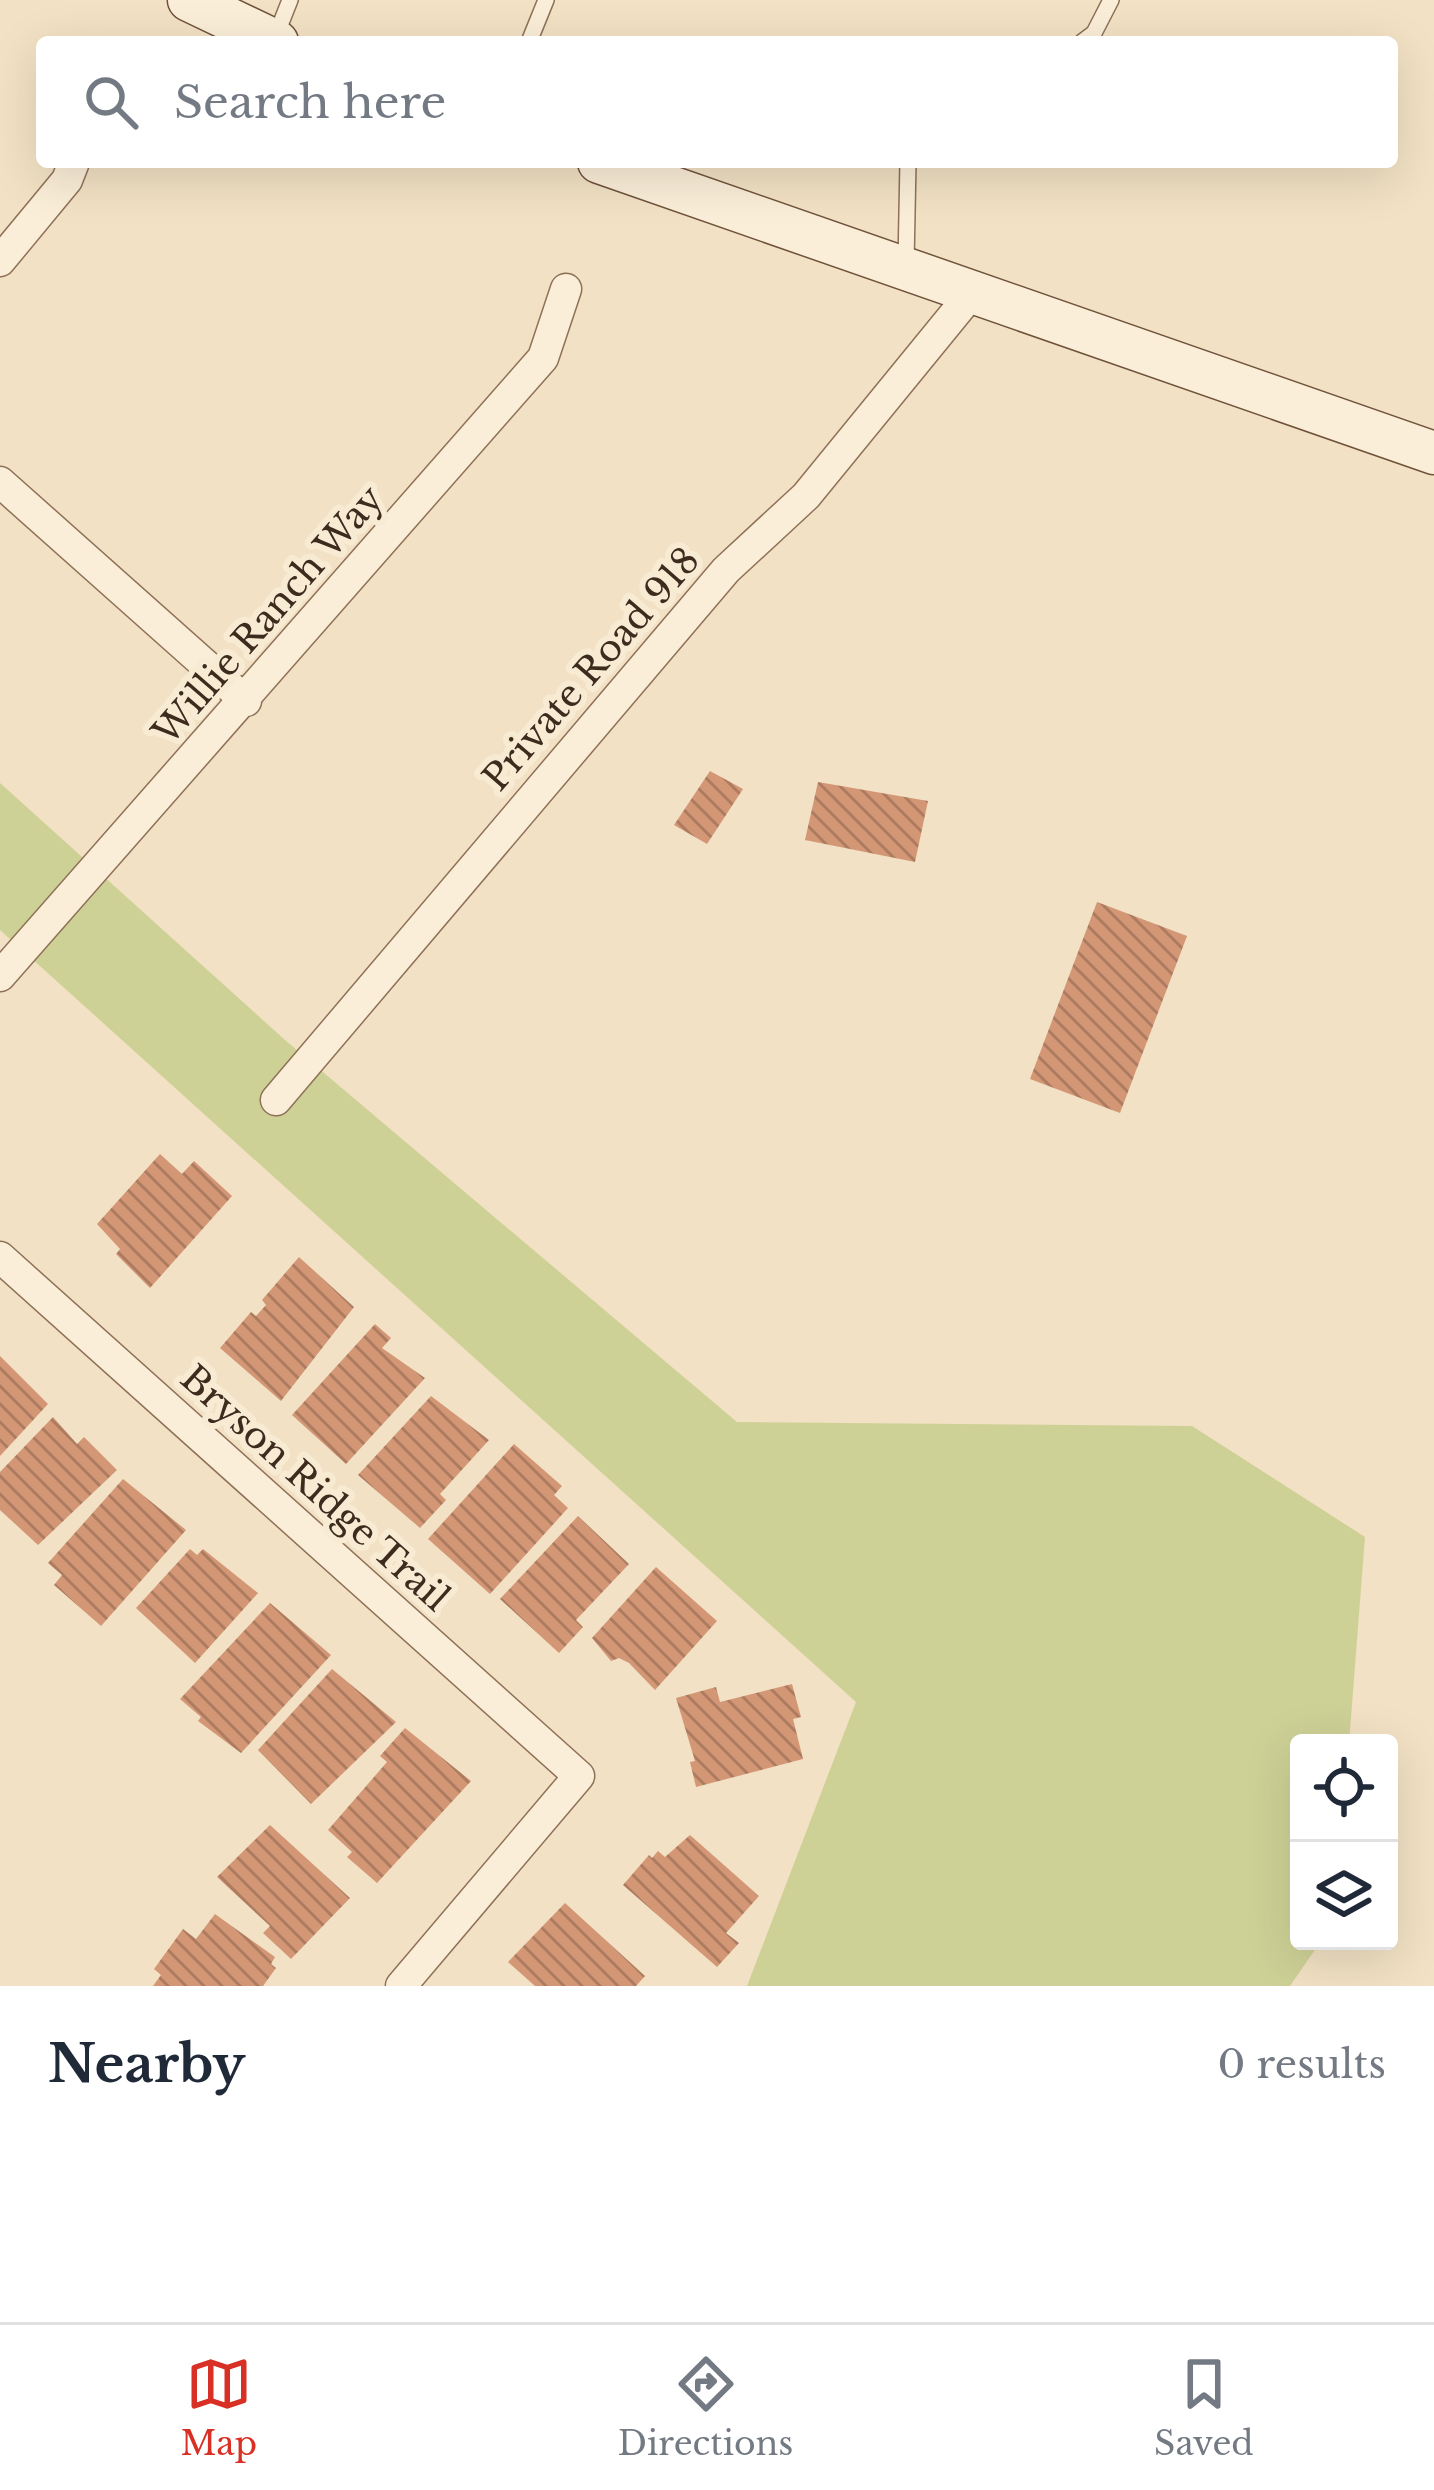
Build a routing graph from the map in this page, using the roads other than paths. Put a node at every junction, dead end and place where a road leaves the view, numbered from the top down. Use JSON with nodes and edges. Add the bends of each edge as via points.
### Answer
{"nodes":[{"id":1,"x":189,"y":0,"type":"edge"},
{"id":2,"x":290,"y":0,"type":"edge"},
{"id":3,"x":546,"y":0,"type":"edge"},
{"id":4,"x":1112,"y":0,"type":"edge"},
{"id":5,"x":265,"y":36,"type":"edge"},
{"id":6,"x":278,"y":36,"type":"edge"},
{"id":7,"x":531,"y":36,"type":"edge"},
{"id":8,"x":1086,"y":36,"type":"edge"},
{"id":9,"x":72,"y":168,"type":"edge"},
{"id":10,"x":616,"y":168,"type":"edge"},
{"id":11,"x":908,"y":168,"type":"edge"},
{"id":12,"x":0,"y":261,"type":"edge"},
{"id":13,"x":906,"y":272,"type":"junction"},
{"id":14,"x":566,"y":289,"type":"dead end"},
{"id":15,"x":971,"y":294,"type":"junction"},
{"id":16,"x":1434,"y":453,"type":"edge"},
{"id":17,"x":0,"y":482,"type":"edge"},
{"id":18,"x":246,"y":701,"type":"junction"},
{"id":19,"x":0,"y":976,"type":"edge"},
{"id":20,"x":276,"y":1100,"type":"dead end"},
{"id":21,"x":0,"y":1257,"type":"edge"},
{"id":22,"x":401,"y":1986,"type":"edge"}],
"edges":[{"from":1,"to":5,"type":"street"},
{"from":2,"to":6,"type":"lane"},
{"from":3,"to":7,"type":"lane"},
{"from":4,"to":8,"type":"lane"},
{"from":9,"to":12,"type":"street"},
{"from":10,"to":13,"type":"street"},
{"from":11,"to":13,"type":"lane"},
{"from":13,"to":15,"type":"street"},
{"from":14,"to":18,"type":"street","name":"Willie Ranch Way","via":[[543,358]]},
{"from":15,"to":16,"type":"street"},
{"from":15,"to":20,"type":"street","name":"Private Road 918","via":[[806,496],[726,570]]},
{"from":17,"to":18,"type":"street"},
{"from":18,"to":19,"type":"street","name":"Willie Ranch Way"},
{"from":21,"to":22,"type":"street","name":"Bryson Ridge Trail","via":[[579,1776]]}]}
